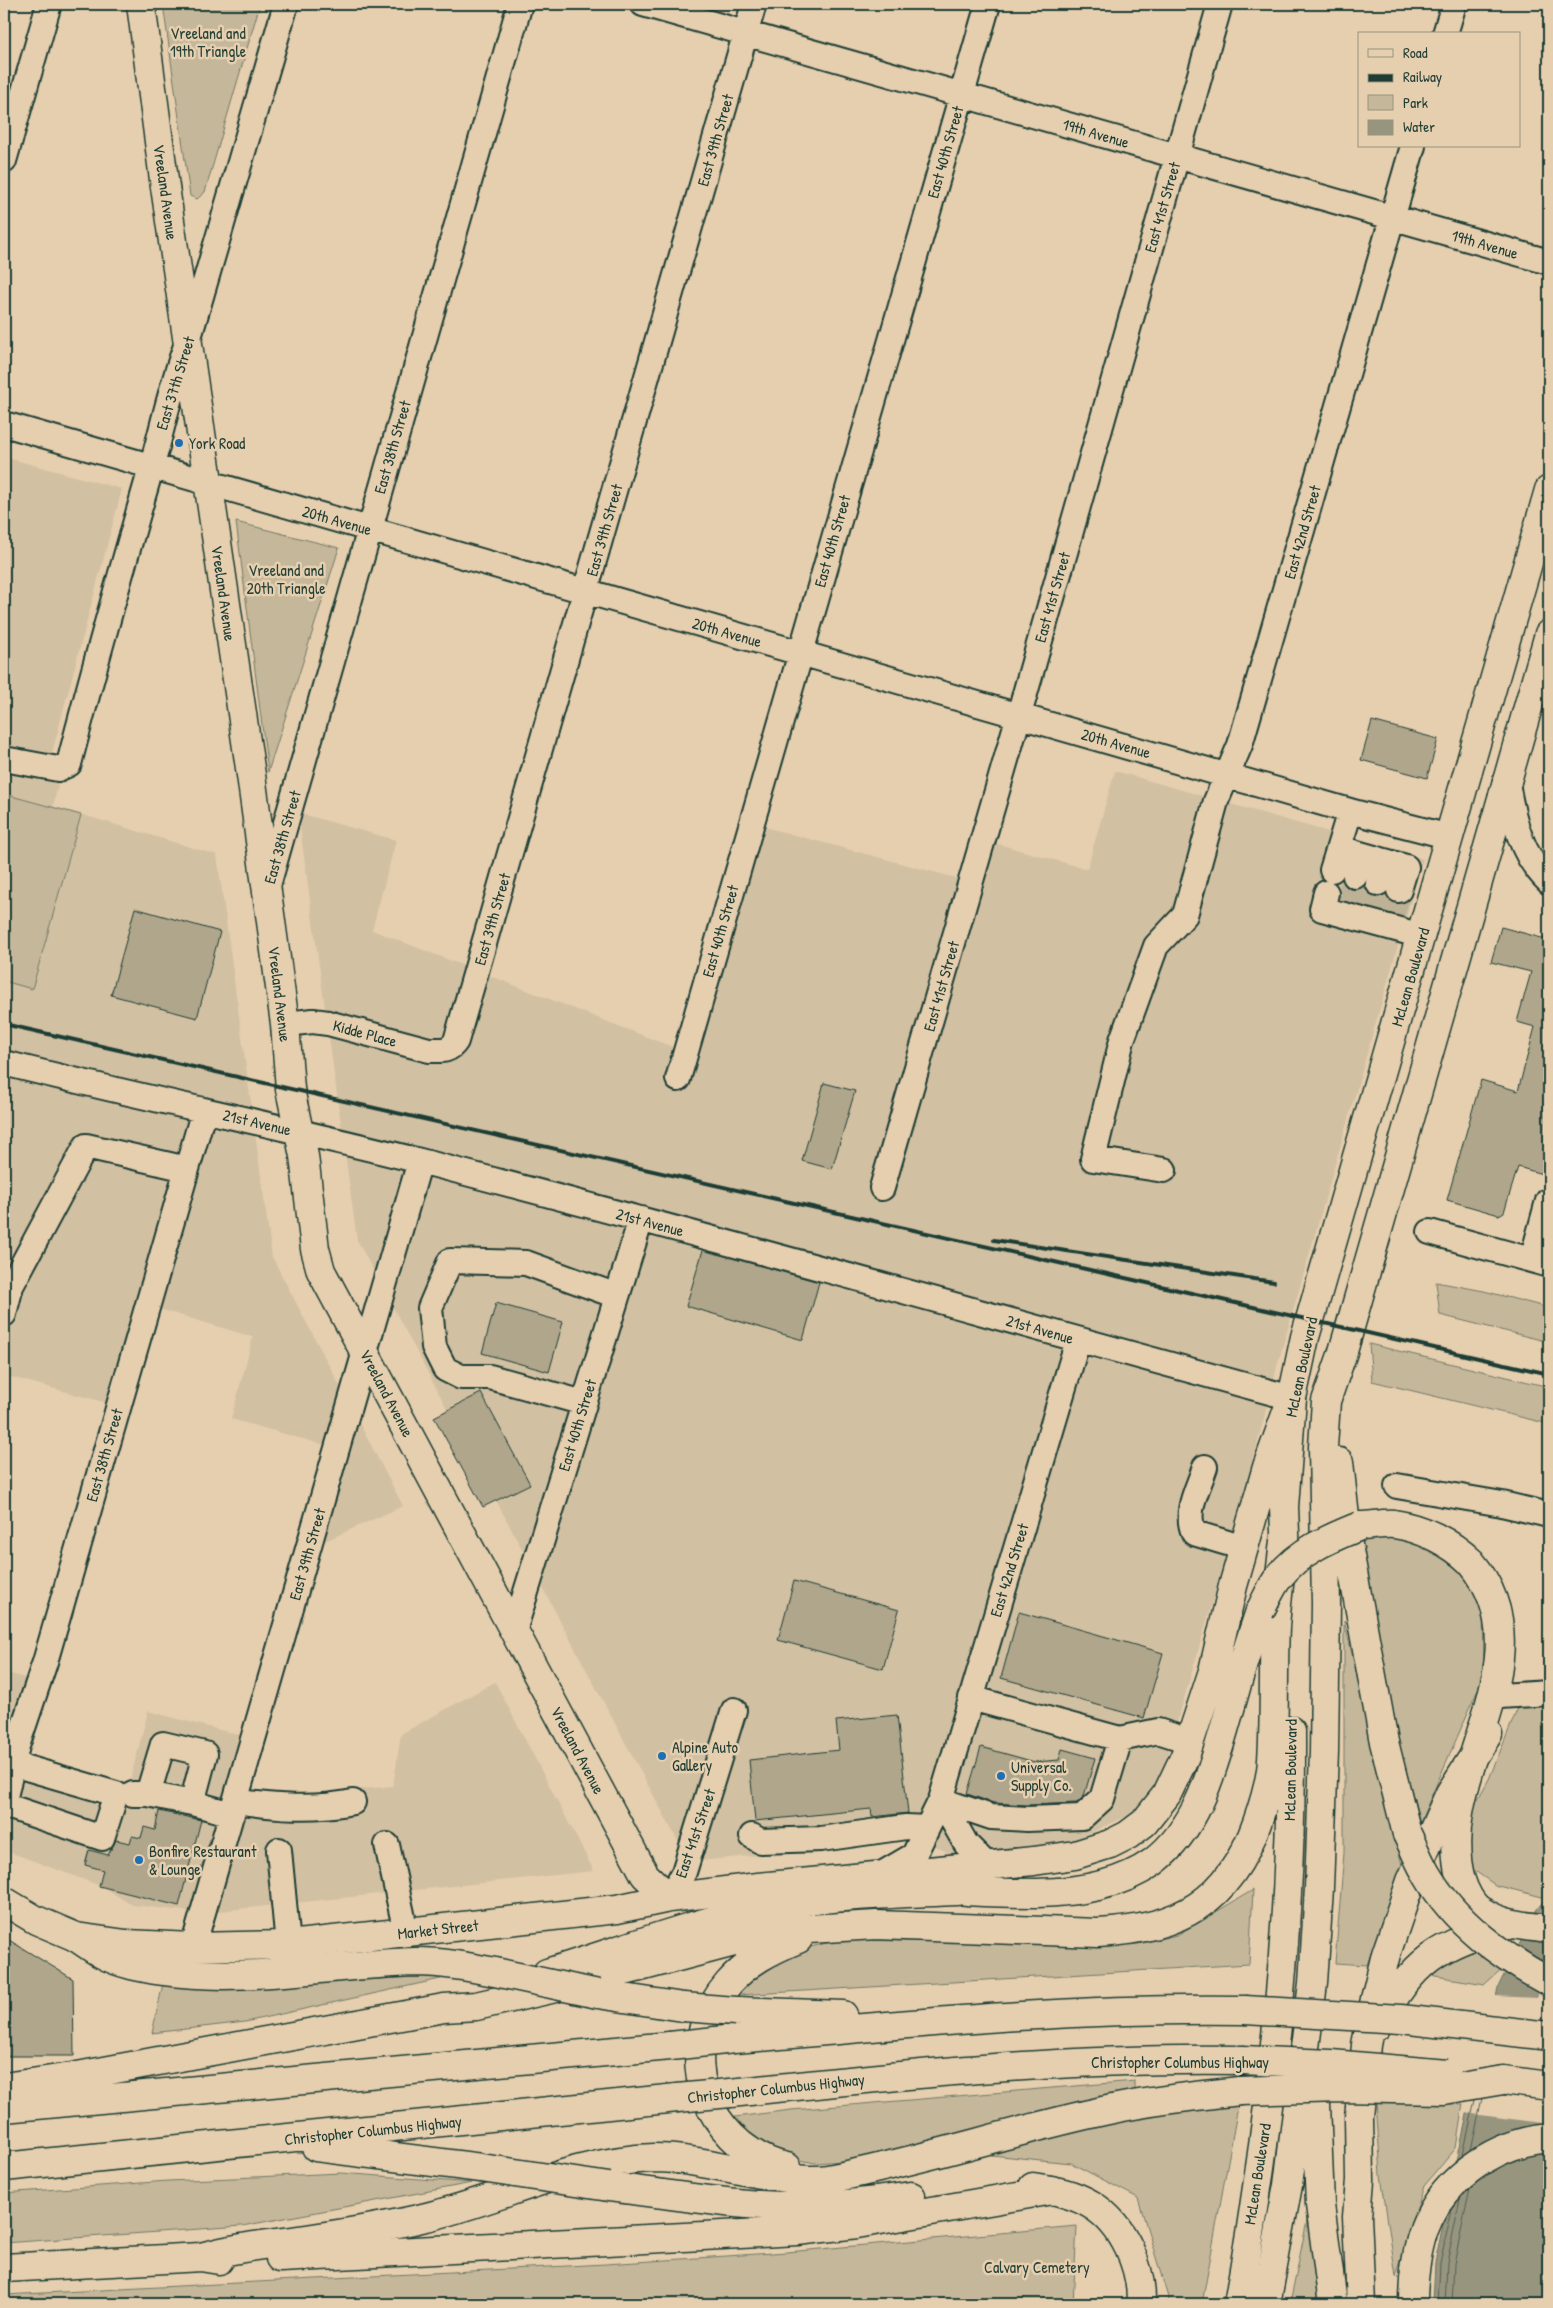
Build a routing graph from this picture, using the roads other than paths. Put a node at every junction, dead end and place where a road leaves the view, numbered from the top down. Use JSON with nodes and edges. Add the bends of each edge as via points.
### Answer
{"nodes":[{"id":1,"x":49,"y":4,"type":"edge"},
{"id":2,"x":141,"y":4,"type":"edge"},
{"id":3,"x":286,"y":4,"type":"edge"},
{"id":4,"x":520,"y":4,"type":"edge"},
{"id":5,"x":643,"y":4,"type":"edge"},
{"id":6,"x":754,"y":4,"type":"edge"},
{"id":7,"x":988,"y":4,"type":"edge"},
{"id":8,"x":1220,"y":4,"type":"edge"},
{"id":9,"x":1454,"y":4,"type":"edge"},
{"id":10,"x":1446,"y":32,"type":"edge"},
{"id":11,"x":745,"y":33,"type":"junction"},
{"id":12,"x":962,"y":95,"type":"junction"},
{"id":13,"x":1412,"y":148,"type":"edge"},
{"id":14,"x":1176,"y":156,"type":"junction"},
{"id":15,"x":4,"y":161,"type":"edge"},
{"id":16,"x":1392,"y":218,"type":"junction"},
{"id":17,"x":1549,"y":262,"type":"edge"},
{"id":18,"x":188,"y":341,"type":"junction"},
{"id":19,"x":4,"y":424,"type":"edge"},
{"id":20,"x":152,"y":466,"type":"junction"},
{"id":21,"x":208,"y":483,"type":"junction"},
{"id":22,"x":1549,"y":490,"type":"edge"},
{"id":23,"x":369,"y":529,"type":"junction"},
{"id":24,"x":586,"y":591,"type":"junction"},
{"id":25,"x":1549,"y":634,"type":"edge"},
{"id":26,"x":800,"y":652,"type":"junction"},
{"id":27,"x":1019,"y":715,"type":"junction"},
{"id":28,"x":4,"y":759,"type":"edge"},
{"id":29,"x":1228,"y":776,"type":"junction"},
{"id":30,"x":1507,"y":781,"type":"junction"},
{"id":31,"x":1350,"y":811,"type":"junction"},
{"id":32,"x":1450,"y":837,"type":"junction"},
{"id":33,"x":1364,"y":869,"type":"tunnel mouth"},
{"id":34,"x":1549,"y":882,"type":"edge"},
{"id":35,"x":267,"y":891,"type":"junction"},
{"id":36,"x":1324,"y":901,"type":"dead end"},
{"id":37,"x":1422,"y":936,"type":"junction"},
{"id":38,"x":285,"y":1024,"type":"junction"},
{"id":39,"x":446,"y":1051,"type":"joint"},
{"id":40,"x":4,"y":1063,"type":"edge"},
{"id":41,"x":678,"y":1079,"type":"dead end"},
{"id":42,"x":204,"y":1110,"type":"junction"},
{"id":43,"x":299,"y":1131,"type":"junction"},
{"id":44,"x":420,"y":1161,"type":"junction"},
{"id":45,"x":187,"y":1169,"type":"junction"},
{"id":46,"x":1164,"y":1170,"type":"dead end"},
{"id":47,"x":882,"y":1188,"type":"dead end"},
{"id":48,"x":1548,"y":1201,"type":"dead end"},
{"id":49,"x":640,"y":1220,"type":"junction"},
{"id":50,"x":1430,"y":1232,"type":"dead end"},
{"id":51,"x":1541,"y":1263,"type":"edge"},
{"id":52,"x":617,"y":1296,"type":"junction"},
{"id":53,"x":4,"y":1314,"type":"edge"},
{"id":54,"x":1078,"y":1340,"type":"junction"},
{"id":55,"x":365,"y":1352,"type":"junction"},
{"id":56,"x":1342,"y":1356,"type":"junction"},
{"id":57,"x":1292,"y":1398,"type":"junction"},
{"id":58,"x":584,"y":1404,"type":"junction"},
{"id":59,"x":1205,"y":1467,"type":"dead end"},
{"id":60,"x":1397,"y":1486,"type":"dead end"},
{"id":61,"x":1549,"y":1515,"type":"edge"},
{"id":62,"x":1284,"y":1541,"type":"junction"},
{"id":63,"x":1244,"y":1548,"type":"junction"},
{"id":64,"x":514,"y":1631,"type":"junction"},
{"id":65,"x":1549,"y":1693,"type":"edge"},
{"id":66,"x":1500,"y":1696,"type":"junction"},
{"id":67,"x":971,"y":1698,"type":"junction"},
{"id":68,"x":734,"y":1710,"type":"dead end"},
{"id":69,"x":1488,"y":1734,"type":"junction"},
{"id":70,"x":1120,"y":1739,"type":"junction"},
{"id":71,"x":1189,"y":1742,"type":"junction"},
{"id":72,"x":11,"y":1751,"type":"edge"},
{"id":73,"x":116,"y":1794,"type":"junction"},
{"id":74,"x":148,"y":1794,"type":"junction"},
{"id":75,"x":941,"y":1800,"type":"junction"},
{"id":76,"x":4,"y":1801,"type":"edge"},
{"id":77,"x":353,"y":1802,"type":"dead end"},
{"id":78,"x":192,"y":1803,"type":"junction"},
{"id":79,"x":4,"y":1806,"type":"edge"},
{"id":80,"x":233,"y":1807,"type":"junction"},
{"id":81,"x":927,"y":1828,"type":"junction"},
{"id":82,"x":752,"y":1836,"type":"dead end"},
{"id":83,"x":387,"y":1845,"type":"dead end"},
{"id":84,"x":279,"y":1850,"type":"dead end"},
{"id":85,"x":987,"y":1865,"type":"junction"},
{"id":86,"x":879,"y":1876,"type":"junction"},
{"id":87,"x":956,"y":1891,"type":"junction"},
{"id":88,"x":669,"y":1898,"type":"junction"},
{"id":89,"x":4,"y":1901,"type":"edge"},
{"id":90,"x":1509,"y":1925,"type":"junction"},
{"id":91,"x":842,"y":1927,"type":"junction"},
{"id":92,"x":1549,"y":1929,"type":"edge"},
{"id":93,"x":406,"y":1932,"type":"junction"},
{"id":94,"x":76,"y":1937,"type":"junction"},
{"id":95,"x":288,"y":1945,"type":"junction"},
{"id":96,"x":193,"y":1947,"type":"junction"},
{"id":97,"x":1549,"y":1982,"type":"edge"},
{"id":98,"x":1313,"y":1983,"type":"junction"},
{"id":99,"x":444,"y":2008,"type":"junction"},
{"id":100,"x":970,"y":2018,"type":"junction"},
{"id":101,"x":1549,"y":2036,"type":"edge"},
{"id":102,"x":1366,"y":2045,"type":"junction"},
{"id":103,"x":1503,"y":2080,"type":"junction"},
{"id":104,"x":1549,"y":2086,"type":"edge"},
{"id":105,"x":4,"y":2087,"type":"edge"},
{"id":106,"x":4,"y":2108,"type":"edge"},
{"id":107,"x":1549,"y":2138,"type":"edge"},
{"id":108,"x":270,"y":2141,"type":"junction"},
{"id":109,"x":4,"y":2167,"type":"edge"},
{"id":110,"x":845,"y":2175,"type":"junction"},
{"id":111,"x":1360,"y":2180,"type":"junction"},
{"id":112,"x":1052,"y":2190,"type":"junction"},
{"id":113,"x":201,"y":2257,"type":"junction"},
{"id":114,"x":4,"y":2268,"type":"edge"},
{"id":115,"x":1413,"y":2294,"type":"edge"},
{"id":116,"x":1141,"y":2304,"type":"edge"},
{"id":117,"x":1238,"y":2304,"type":"edge"},
{"id":118,"x":1266,"y":2304,"type":"edge"},
{"id":119,"x":1333,"y":2304,"type":"edge"},
{"id":120,"x":1361,"y":2304,"type":"edge"},
{"id":121,"x":1380,"y":2304,"type":"edge"}],
"edges":[{"from":1,"to":15,"type":"street"},
{"from":2,"to":18,"type":"main road","name":"Vreeland Avenue"},
{"from":3,"to":18,"type":"street","name":"East 37th Street"},
{"from":4,"to":23,"type":"street","name":"East 38th Street"},
{"from":5,"to":11,"type":"street","name":"19th Avenue"},
{"from":6,"to":11,"type":"street","name":"East 39th Street"},
{"from":7,"to":12,"type":"street","name":"East 40th Street"},
{"from":8,"to":14,"type":"street","name":"East 41st Street"},
{"from":9,"to":10,"type":"street"},
{"from":11,"to":12,"type":"street","name":"19th Avenue"},
{"from":11,"to":24,"type":"street","name":"East 39th Street"},
{"from":12,"to":14,"type":"street","name":"19th Avenue"},
{"from":12,"to":26,"type":"street","name":"East 40th Street"},
{"from":13,"to":16,"type":"street","name":"East 42nd Street"},
{"from":14,"to":16,"type":"street","name":"19th Avenue"},
{"from":14,"to":27,"type":"street","name":"East 41st Street"},
{"from":16,"to":17,"type":"street","name":"19th Avenue"},
{"from":16,"to":29,"type":"street","name":"East 42nd Street","via":[[1240,745]]},
{"from":18,"to":20,"type":"street","name":"East 37th Street","via":[[178,366]]},
{"from":18,"to":21,"type":"main road","name":"Vreeland Avenue"},
{"from":19,"to":20,"type":"street","name":"20th Avenue"},
{"from":20,"to":21,"type":"street","name":"20th Avenue"},
{"from":20,"to":28,"type":"street","name":"East 37th Street","via":[[97,654],[70,764],[58,768]]},
{"from":21,"to":23,"type":"street","name":"20th Avenue"},
{"from":21,"to":35,"type":"main road","name":"Vreeland Avenue"},
{"from":22,"to":32,"type":"main road","name":"McLean Boulevard"},
{"from":23,"to":24,"type":"street","name":"20th Avenue"},
{"from":23,"to":35,"type":"street","name":"East 38th Street"},
{"from":24,"to":26,"type":"street","name":"20th Avenue"},
{"from":24,"to":39,"type":"street","name":"East 39th Street","via":[[460,1029],[452,1047]]},
{"from":25,"to":30,"type":"main road","name":"McLean Boulevard"},
{"from":26,"to":27,"type":"street","name":"20th Avenue"},
{"from":26,"to":41,"type":"street","name":"East 40th Street"},
{"from":27,"to":29,"type":"street","name":"20th Avenue"},
{"from":27,"to":47,"type":"street","name":"East 41st Street"},
{"from":29,"to":31,"type":"street","name":"20th Avenue"},
{"from":29,"to":46,"type":"street","name":"East 42nd Street","via":[[1216,800],[1185,915],[1156,946],[1122,1040],[1093,1159]]},
{"from":30,"to":34,"type":"street","via":[[1513,820],[1537,871]]},
{"from":30,"to":56,"type":"main road","name":"McLean Boulevard"},
{"from":31,"to":32,"type":"street","name":"20th Avenue"},
{"from":31,"to":33,"type":"street"},
{"from":32,"to":37,"type":"main road","name":"McLean Boulevard"},
{"from":35,"to":38,"type":"main road","name":"Vreeland Avenue"},
{"from":36,"to":37,"type":"street","via":[[1380,918]]},
{"from":37,"to":57,"type":"main road","name":"McLean Boulevard","via":[[1305,1337]]},
{"from":38,"to":39,"type":"street","name":"Kidde Place","via":[[328,1022],[429,1050]]},
{"from":38,"to":43,"type":"main road","name":"Vreeland Avenue","via":[[290,1089]]},
{"from":40,"to":42,"type":"street","name":"21st Avenue"},
{"from":42,"to":43,"type":"street","name":"21st Avenue"},
{"from":42,"to":45,"type":"street","name":"East 38th Street"},
{"from":43,"to":44,"type":"street","name":"21st Avenue"},
{"from":43,"to":55,"type":"main road","name":"Vreeland Avenue","via":[[315,1249],[321,1271]]},
{"from":44,"to":49,"type":"street","name":"21st Avenue"},
{"from":44,"to":55,"type":"street","name":"East 39th Street"},
{"from":45,"to":53,"type":"street","via":[[86,1146],[11,1286]]},
{"from":45,"to":72,"type":"street","name":"East 38th Street","via":[[45,1662]]},
{"from":48,"to":51,"type":"street"},
{"from":49,"to":52,"type":"street","name":"East 40th Street"},
{"from":49,"to":54,"type":"street","name":"21st Avenue"},
{"from":50,"to":51,"type":"street"},
{"from":52,"to":58,"type":"street","name":"East 40th Street"},
{"from":52,"to":58,"type":"street","via":[[526,1262],[450,1261],[430,1308],[434,1347],[445,1369],[461,1377],[490,1377]]},
{"from":54,"to":57,"type":"street","name":"21st Avenue"},
{"from":54,"to":67,"type":"street","name":"East 42nd Street"},
{"from":55,"to":64,"type":"main road","name":"Vreeland Avenue"},
{"from":55,"to":80,"type":"street","name":"East 39th Street"},
{"from":56,"to":97,"type":"main road","bridge":true,"via":[[1336,1422],[1348,1545],[1384,1742],[1407,1834],[1427,1875],[1452,1910],[1519,1966]]},
{"from":56,"to":98,"type":"main road","name":"McLean Boulevard","via":[[1326,1402],[1323,1446],[1324,1752]]},
{"from":57,"to":62,"type":"main road","name":"McLean Boulevard"},
{"from":57,"to":63,"type":"main road","name":"Market Street","via":[[1267,1467]]},
{"from":58,"to":64,"type":"street","name":"East 40th Street"},
{"from":59,"to":63,"type":"street","via":[[1189,1513],[1194,1533]]},
{"from":60,"to":61,"type":"street"},
{"from":62,"to":91,"type":"main road","via":[[1275,1626],[1272,1762],[1264,1803],[1252,1839],[1239,1864],[1222,1885],[1196,1907],[1166,1922],[1132,1931]]},
{"from":62,"to":117,"type":"main road","name":"McLean Boulevard","via":[[1290,1608],[1291,1716],[1285,1919],[1272,2071]]},
{"from":63,"to":71,"type":"main road","name":"Market Street","via":[[1213,1671]]},
{"from":64,"to":88,"type":"main road","name":"Vreeland Avenue","via":[[645,1875]]},
{"from":65,"to":66,"type":"street"},
{"from":66,"to":69,"type":"main road"},
{"from":66,"to":87,"type":"main road","bridge":true,"via":[[1506,1664],[1506,1635],[1499,1602],[1482,1574],[1460,1551],[1431,1534],[1394,1524],[1360,1526],[1329,1538],[1302,1554],[1279,1577],[1260,1611],[1248,1644],[1212,1771],[1197,1807],[1165,1851],[1124,1877],[1090,1888],[1058,1892]]},
{"from":67,"to":70,"type":"street"},
{"from":67,"to":75,"type":"street","name":"East 42nd Street"},
{"from":68,"to":88,"type":"street","name":"East 41st Street","via":[[684,1872]]},
{"from":69,"to":90,"type":"main road","via":[[1461,1809],[1455,1839],[1457,1866],[1464,1890],[1479,1910]]},
{"from":69,"to":102,"type":"main road","via":[[1450,1792],[1411,1881],[1386,1954]]},
{"from":70,"to":71,"type":"street","via":[[1158,1731]]},
{"from":70,"to":75,"type":"street","via":[[1102,1799],[1082,1817],[991,1817]]},
{"from":71,"to":85,"type":"main road","name":"Market Street","via":[[1168,1794],[1144,1823],[1128,1835],[1093,1851],[1075,1855]]},
{"from":72,"to":73,"type":"street"},
{"from":72,"to":76,"type":"street","name":"East 38th Street"},
{"from":73,"to":74,"type":"street"},
{"from":73,"to":79,"type":"street","via":[[102,1838]]},
{"from":74,"to":78,"type":"street"},
{"from":74,"to":78,"type":"street","via":[[164,1744],[205,1754]]},
{"from":75,"to":81,"type":"street","name":"East 42nd Street"},
{"from":75,"to":85,"type":"street","via":[[966,1844]]},
{"from":77,"to":80,"type":"street","via":[[296,1808]]},
{"from":78,"to":80,"type":"street"},
{"from":80,"to":96,"type":"street","name":"East 39th Street"},
{"from":81,"to":82,"type":"street","via":[[906,1827],[821,1839],[760,1841]]},
{"from":81,"to":86,"type":"street","name":"East 42nd Street","via":[[914,1855]]},
{"from":83,"to":93,"type":"street"},
{"from":84,"to":95,"type":"street"},
{"from":85,"to":86,"type":"main road","name":"Market Street"},
{"from":86,"to":87,"type":"main road"},
{"from":86,"to":88,"type":"main road","name":"Market Street"},
{"from":87,"to":99,"type":"main road","via":[[817,1899],[736,1915],[471,1996]]},
{"from":88,"to":93,"type":"main road","name":"Market Street","via":[[617,1908]]},
{"from":89,"to":94,"type":"main road","name":"Market Street","via":[[36,1920]]},
{"from":90,"to":92,"type":"main road"},
{"from":90,"to":102,"type":"main road","via":[[1474,1934],[1423,1962],[1403,1984]]},
{"from":91,"to":99,"type":"main road","via":[[792,1930],[742,1940],[582,1982],[476,2006]]},
{"from":91,"to":110,"type":"main road","via":[[801,1938],[748,1964],[727,1985],[712,2009],[703,2029],[699,2055],[701,2080],[718,2122],[751,2153],[783,2166]]},
{"from":93,"to":95,"type":"main road","name":"Market Street"},
{"from":94,"to":96,"type":"main road","name":"Market Street","via":[[126,1944]]},
{"from":94,"to":100,"type":"main road","bridge":true,"via":[[115,1959],[181,1974],[230,1976],[418,1962],[456,1965],[683,2008]]},
{"from":95,"to":96,"type":"main road","name":"Market Street"},
{"from":98,"to":118,"type":"main road","name":"McLean Boulevard","via":[[1288,2185]]},
{"from":98,"to":119,"type":"main road","via":[[1320,2205]]},
{"from":99,"to":105,"type":"main road"},
{"from":100,"to":101,"type":"main road","bridge":true,"via":[[1138,2010],[1245,2010],[1401,2019]]},
{"from":100,"to":106,"type":"main road","bridge":true},
{"from":102,"to":111,"type":"main road","via":[[1359,2117]]},
{"from":103,"to":104,"type":"main road","name":"Christopher Columbus Highway"},
{"from":103,"to":108,"type":"main road","name":"Christopher Columbus Highway","bridge":true,"via":[[1331,2064],[1127,2060],[932,2073]]},
{"from":103,"to":110,"type":"main road","bridge":true,"via":[[1444,2090],[1341,2088],[1240,2091],[1170,2099],[1101,2112],[885,2168]]},
{"from":107,"to":115,"type":"main road","via":[[1522,2142],[1489,2156],[1448,2190],[1422,2238]]},
{"from":108,"to":109,"type":"main road","name":"Christopher Columbus Highway"},
{"from":108,"to":112,"type":"main road","bridge":true,"via":[[749,2204],[793,2206],[882,2201],[1001,2185]]},
{"from":110,"to":113,"type":"main road","via":[[826,2180],[799,2180],[695,2162],[656,2158],[620,2161],[583,2168],[424,2218]]},
{"from":111,"to":120,"type":"main road","via":[[1357,2217]]},
{"from":111,"to":121,"type":"main road","via":[[1369,2216]]},
{"from":112,"to":113,"type":"main road","via":[[857,2224],[797,2231],[229,2261]]},
{"from":112,"to":116,"type":"main road","via":[[1093,2206],[1120,2232],[1135,2263]]},
{"from":113,"to":114,"type":"main road"}]}
